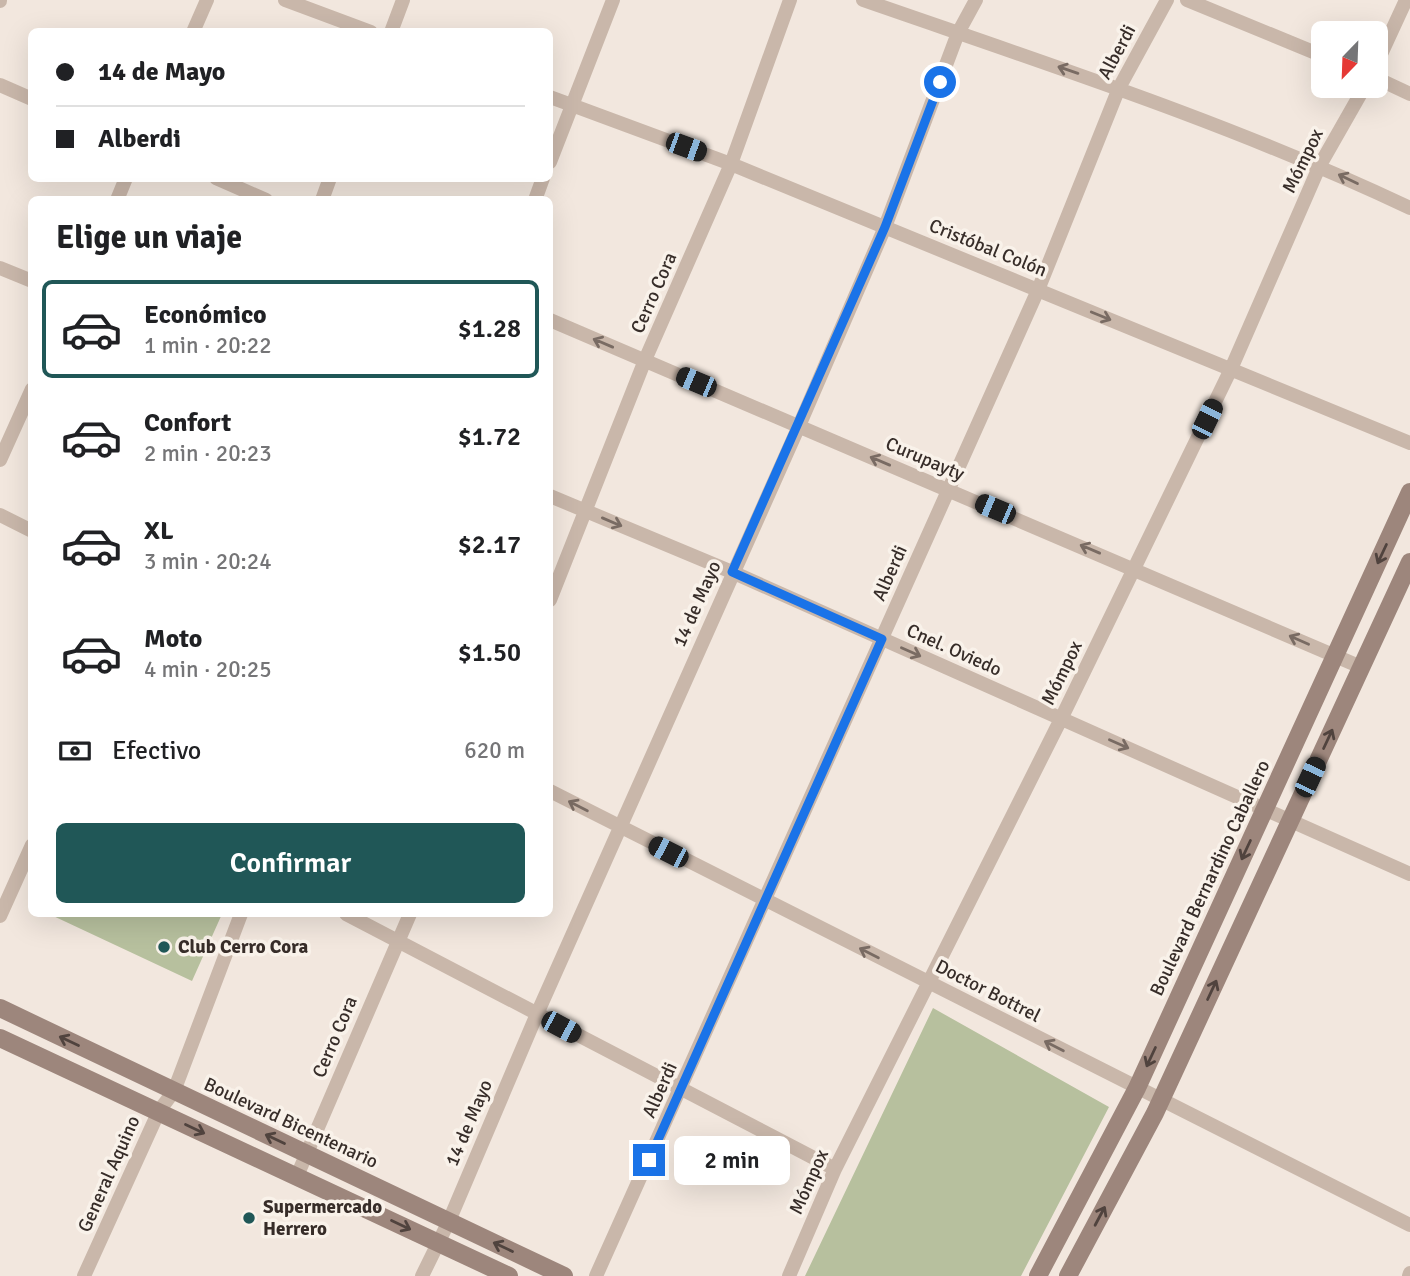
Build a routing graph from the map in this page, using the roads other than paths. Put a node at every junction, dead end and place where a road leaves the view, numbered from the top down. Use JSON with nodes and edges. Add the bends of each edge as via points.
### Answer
{"nodes":[{"id":1,"x":207,"y":0,"type":"edge"},
{"id":2,"x":285,"y":0,"type":"edge"},
{"id":3,"x":403,"y":0,"type":"edge"},
{"id":4,"x":613,"y":0,"type":"edge"},
{"id":5,"x":790,"y":0,"type":"edge"},
{"id":6,"x":863,"y":0,"type":"edge"},
{"id":7,"x":976,"y":0,"type":"edge"},
{"id":8,"x":1167,"y":0,"type":"edge"},
{"id":9,"x":1187,"y":0,"type":"edge"},
{"id":10,"x":1406,"y":0,"type":"edge"},
{"id":11,"x":195,"y":28,"type":"edge"},
{"id":12,"x":360,"y":28,"type":"edge"},
{"id":13,"x":392,"y":28,"type":"edge"},
{"id":14,"x":958,"y":33,"type":"junction"},
{"id":15,"x":1388,"y":39,"type":"edge"},
{"id":16,"x":1311,"y":51,"type":"edge"},
{"id":17,"x":1388,"y":84,"type":"edge"},
{"id":18,"x":0,"y":85,"type":"edge"},
{"id":19,"x":1119,"y":88,"type":"junction"},
{"id":20,"x":1410,"y":94,"type":"edge"},
{"id":21,"x":28,"y":97,"type":"edge"},
{"id":22,"x":553,"y":98,"type":"edge"},
{"id":23,"x":1358,"y":98,"type":"edge"},
{"id":24,"x":572,"y":106,"type":"junction"},
{"id":25,"x":553,"y":154,"type":"edge"},
{"id":26,"x":731,"y":164,"type":"junction"},
{"id":27,"x":1320,"y":165,"type":"junction"},
{"id":28,"x":225,"y":182,"type":"edge"},
{"id":29,"x":257,"y":196,"type":"edge"},
{"id":30,"x":1410,"y":208,"type":"edge"},
{"id":31,"x":885,"y":227,"type":"junction"},
{"id":32,"x":0,"y":268,"type":"edge"},
{"id":33,"x":28,"y":279,"type":"edge"},
{"id":34,"x":1038,"y":290,"type":"junction"},
{"id":35,"x":553,"y":321,"type":"edge"},
{"id":36,"x":645,"y":360,"type":"junction"},
{"id":37,"x":1231,"y":369,"type":"junction"},
{"id":38,"x":28,"y":398,"type":"edge"},
{"id":39,"x":799,"y":426,"type":"junction"},
{"id":40,"x":1410,"y":443,"type":"edge"},
{"id":41,"x":0,"y":460,"type":"edge"},
{"id":42,"x":948,"y":490,"type":"junction"},
{"id":43,"x":1410,"y":492,"type":"edge"},
{"id":44,"x":553,"y":497,"type":"edge"},
{"id":45,"x":586,"y":511,"type":"junction"},
{"id":46,"x":0,"y":515,"type":"edge"},
{"id":47,"x":28,"y":529,"type":"edge"},
{"id":48,"x":1410,"y":562,"type":"edge"},
{"id":49,"x":1134,"y":568,"type":"junction"},
{"id":50,"x":732,"y":572,"type":"junction"},
{"id":51,"x":553,"y":593,"type":"edge"},
{"id":52,"x":882,"y":639,"type":"junction"},
{"id":53,"x":1335,"y":656,"type":"junction"},
{"id":54,"x":1361,"y":667,"type":"junction"},
{"id":55,"x":1061,"y":719,"type":"junction"},
{"id":56,"x":553,"y":793,"type":"edge"},
{"id":57,"x":1265,"y":810,"type":"junction"},
{"id":58,"x":1290,"y":821,"type":"junction"},
{"id":59,"x":621,"y":828,"type":"junction"},
{"id":60,"x":28,"y":854,"type":"edge"},
{"id":61,"x":1410,"y":874,"type":"edge"},
{"id":62,"x":764,"y":900,"type":"junction"},
{"id":63,"x":0,"y":916,"type":"edge"},
{"id":64,"x":240,"y":917,"type":"edge"},
{"id":65,"x":352,"y":917,"type":"edge"},
{"id":66,"x":408,"y":917,"type":"edge"},
{"id":67,"x":397,"y":940,"type":"junction"},
{"id":68,"x":930,"y":983,"type":"junction"},
{"id":69,"x":0,"y":1008,"type":"edge"},
{"id":70,"x":537,"y":1014,"type":"junction"},
{"id":71,"x":0,"y":1038,"type":"edge"},
{"id":72,"x":1137,"y":1088,"type":"junction"},
{"id":73,"x":681,"y":1090,"type":"junction"},
{"id":74,"x":174,"y":1091,"type":"junction"},
{"id":75,"x":1161,"y":1100,"type":"junction"},
{"id":76,"x":159,"y":1111,"type":"junction"},
{"id":77,"x":306,"y":1153,"type":"junction"},
{"id":78,"x":835,"y":1169,"type":"junction"},
{"id":79,"x":297,"y":1176,"type":"junction"},
{"id":80,"x":449,"y":1221,"type":"junction"},
{"id":81,"x":1410,"y":1225,"type":"edge"},
{"id":82,"x":438,"y":1242,"type":"junction"},
{"id":83,"x":85,"y":1276,"type":"edge"},
{"id":84,"x":422,"y":1276,"type":"edge"},
{"id":85,"x":509,"y":1276,"type":"edge"},
{"id":86,"x":564,"y":1276,"type":"edge"},
{"id":87,"x":596,"y":1276,"type":"edge"},
{"id":88,"x":789,"y":1276,"type":"edge"},
{"id":89,"x":1038,"y":1276,"type":"edge"},
{"id":90,"x":1068,"y":1276,"type":"edge"}],
"edges":[{"from":1,"to":11,"type":"street"},
{"from":2,"to":12,"type":"street"},
{"from":3,"to":13,"type":"street"},
{"from":4,"to":24,"type":"street"},
{"from":5,"to":26,"type":"street","name":"Cerro Cora"},
{"from":6,"to":14,"type":"street"},
{"from":7,"to":14,"type":"street","name":"14 de Mayo"},
{"from":8,"to":19,"type":"street","name":"Alberdi"},
{"from":9,"to":16,"type":"street"},
{"from":10,"to":15,"type":"street"},
{"from":19,"to":14,"type":"street","one_way":true},
{"from":14,"to":31,"type":"street","name":"14 de Mayo"},
{"from":17,"to":20,"type":"street"},
{"from":18,"to":21,"type":"street"},
{"from":19,"to":27,"type":"street"},
{"from":19,"to":34,"type":"street","name":"Alberdi"},
{"from":22,"to":24,"type":"street","name":"Cristóbal Colón"},
{"from":23,"to":27,"type":"street","name":"Mómpox"},
{"from":24,"to":25,"type":"street"},
{"from":24,"to":26,"type":"street","name":"Cristóbal Colón"},
{"from":26,"to":31,"type":"street","name":"Cristóbal Colón"},
{"from":26,"to":36,"type":"street","name":"Cerro Cora"},
{"from":30,"to":27,"type":"street","one_way":true},
{"from":27,"to":37,"type":"street","name":"Mómpox"},
{"from":28,"to":29,"type":"street"},
{"from":31,"to":34,"type":"street","name":"Cristóbal Colón"},
{"from":31,"to":39,"type":"street","name":"14 de Mayo"},
{"from":32,"to":33,"type":"street"},
{"from":34,"to":37,"type":"street","name":"Cristóbal Colón","one_way":true},
{"from":34,"to":42,"type":"street","name":"Alberdi"},
{"from":36,"to":35,"type":"street","name":"Curupayty","one_way":true},
{"from":36,"to":39,"type":"street","name":"Curupayty"},
{"from":36,"to":45,"type":"street","name":"Cerro Cora"},
{"from":37,"to":40,"type":"street","name":"Cristóbal Colón"},
{"from":37,"to":49,"type":"street","name":"Mómpox"},
{"from":38,"to":41,"type":"street"},
{"from":42,"to":39,"type":"street","name":"Curupayty","one_way":true},
{"from":39,"to":50,"type":"street","name":"14 de Mayo"},
{"from":49,"to":42,"type":"street","name":"Curupayty","one_way":true},
{"from":42,"to":52,"type":"street","name":"Alberdi"},
{"from":43,"to":53,"type":"main road","name":"Boulevard Bernardino Caballero","one_way":true},
{"from":44,"to":45,"type":"street","name":"Cnel. Oviedo"},
{"from":45,"to":50,"type":"street","name":"Cnel. Oviedo","one_way":true},
{"from":45,"to":51,"type":"street","name":"Cerro Cora"},
{"from":46,"to":47,"type":"street"},
{"from":48,"to":54,"type":"main road"},
{"from":53,"to":49,"type":"street","name":"Curupayty","one_way":true},
{"from":49,"to":55,"type":"street","name":"Mómpox"},
{"from":50,"to":52,"type":"street","name":"Cnel. Oviedo"},
{"from":50,"to":59,"type":"street","name":"14 de Mayo"},
{"from":52,"to":55,"type":"street","name":"Cnel. Oviedo","one_way":true},
{"from":52,"to":62,"type":"street","name":"Alberdi"},
{"from":53,"to":54,"type":"street","name":"Curupayty"},
{"from":53,"to":57,"type":"main road","name":"Boulevard Bernardino Caballero"},
{"from":58,"to":54,"type":"main road","one_way":true},
{"from":55,"to":57,"type":"street","name":"Cnel. Oviedo","one_way":true},
{"from":55,"to":68,"type":"street","name":"Mómpox"},
{"from":59,"to":56,"type":"street","name":"Doctor Bottrel","one_way":true},
{"from":57,"to":58,"type":"street","name":"Cnel. Oviedo"},
{"from":57,"to":72,"type":"main road","name":"Boulevard Bernardino Caballero","one_way":true},
{"from":58,"to":61,"type":"street","name":"Cnel. Oviedo"},
{"from":75,"to":58,"type":"main road","one_way":true},
{"from":59,"to":62,"type":"street","name":"Doctor Bottrel"},
{"from":59,"to":70,"type":"street","name":"14 de Mayo"},
{"from":60,"to":63,"type":"street"},
{"from":68,"to":62,"type":"street","name":"Doctor Bottrel","one_way":true},
{"from":62,"to":73,"type":"street","name":"Alberdi"},
{"from":64,"to":74,"type":"street","name":"General Aquino"},
{"from":65,"to":67,"type":"street"},
{"from":66,"to":67,"type":"street","name":"Cerro Cora"},
{"from":67,"to":70,"type":"street"},
{"from":67,"to":77,"type":"street","name":"Cerro Cora"},
{"from":72,"to":68,"type":"street","name":"Doctor Bottrel","one_way":true},
{"from":68,"to":78,"type":"street","name":"Mómpox"},
{"from":74,"to":69,"type":"main road","name":"Boulevard Bicentenario","one_way":true},
{"from":70,"to":73,"type":"street"},
{"from":70,"to":80,"type":"street","name":"14 de Mayo"},
{"from":71,"to":76,"type":"main road"},
{"from":72,"to":75,"type":"street","name":"Doctor Bottrel"},
{"from":72,"to":89,"type":"main road","name":"Boulevard Bernardino Caballero"},
{"from":73,"to":78,"type":"street"},
{"from":73,"to":87,"type":"street","name":"Alberdi"},
{"from":74,"to":76,"type":"street","name":"General Aquino"},
{"from":77,"to":74,"type":"main road","name":"Boulevard Bicentenario","one_way":true},
{"from":75,"to":81,"type":"street","name":"Doctor Bottrel"},
{"from":90,"to":75,"type":"main road","one_way":true},
{"from":76,"to":79,"type":"main road","one_way":true},
{"from":76,"to":83,"type":"street","name":"General Aquino"},
{"from":77,"to":79,"type":"street","name":"Cerro Cora"},
{"from":77,"to":80,"type":"main road","name":"Boulevard Bicentenario"},
{"from":78,"to":88,"type":"street","name":"Mómpox"},
{"from":79,"to":82,"type":"main road","one_way":true},
{"from":80,"to":82,"type":"street","name":"14 de Mayo"},
{"from":86,"to":80,"type":"main road","name":"Boulevard Bicentenario","one_way":true},
{"from":82,"to":84,"type":"street","name":"14 de Mayo"},
{"from":82,"to":85,"type":"main road"}]}
